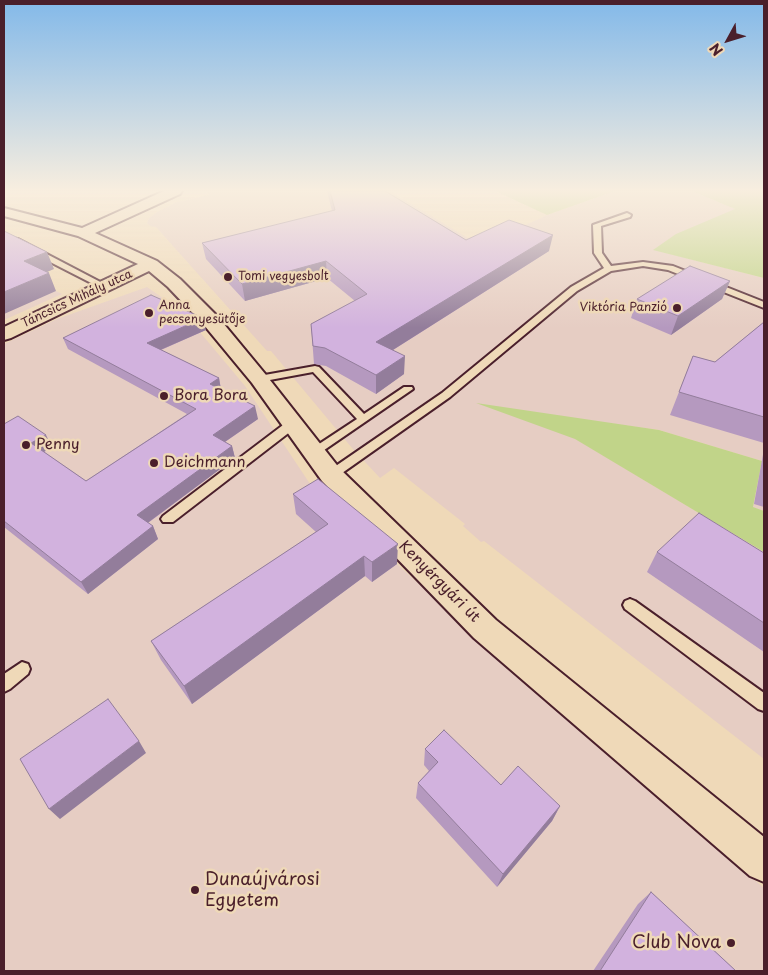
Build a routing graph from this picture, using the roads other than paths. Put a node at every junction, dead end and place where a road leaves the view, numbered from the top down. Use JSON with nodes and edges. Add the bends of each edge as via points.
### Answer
{"nodes":[{"id":1,"x":91,"y":236,"type":"edge"},
{"id":2,"x":597,"y":236,"type":"edge"},
{"id":3,"x":4,"y":240,"type":"edge"},
{"id":4,"x":151,"y":264,"type":"junction"},
{"id":5,"x":608,"y":269,"type":"junction"},
{"id":6,"x":104,"y":286,"type":"junction"},
{"id":7,"x":764,"y":305,"type":"edge"},
{"id":8,"x":4,"y":334,"type":"edge"},
{"id":9,"x":259,"y":379,"type":"junction"},
{"id":10,"x":408,"y":389,"type":"dead end"},
{"id":11,"x":364,"y":420,"type":"junction"},
{"id":12,"x":292,"y":425,"type":"junction"},
{"id":13,"x":322,"y":464,"type":"junction"},
{"id":14,"x":168,"y":519,"type":"dead end"},
{"id":15,"x":630,"y":604,"type":"dead end"},
{"id":16,"x":22,"y":669,"type":"dead end"},
{"id":17,"x":4,"y":684,"type":"edge"},
{"id":18,"x":764,"y":703,"type":"edge"},
{"id":19,"x":764,"y":862,"type":"edge"}],
"edges":[{"from":1,"to":4,"type":"street","name":"Kenyérgyári út"},
{"from":2,"to":5,"type":"lane","via":[[598,253]]},
{"from":3,"to":6,"type":"lane","via":[[15,241]]},
{"from":4,"to":6,"type":"street","name":"Táncsics Mihály utca"},
{"from":4,"to":9,"type":"street","name":"Kenyérgyári út","via":[[211,321]]},
{"from":5,"to":7,"type":"lane","via":[[643,264],[670,268]]},
{"from":5,"to":13,"type":"lane","via":[[574,289],[446,395]]},
{"from":6,"to":8,"type":"street","name":"Táncsics Mihály utca"},
{"from":9,"to":11,"type":"lane","via":[[315,369]]},
{"from":9,"to":12,"type":"street","name":"Kenyérgyári út"},
{"from":10,"to":11,"type":"lane"},
{"from":11,"to":13,"type":"lane"},
{"from":12,"to":13,"type":"street","name":"Kenyérgyári út"},
{"from":12,"to":14,"type":"lane"},
{"from":13,"to":19,"type":"street","name":"Kenyérgyári út","via":[[485,629]]},
{"from":15,"to":18,"type":"lane"},
{"from":16,"to":17,"type":"lane"}]}
